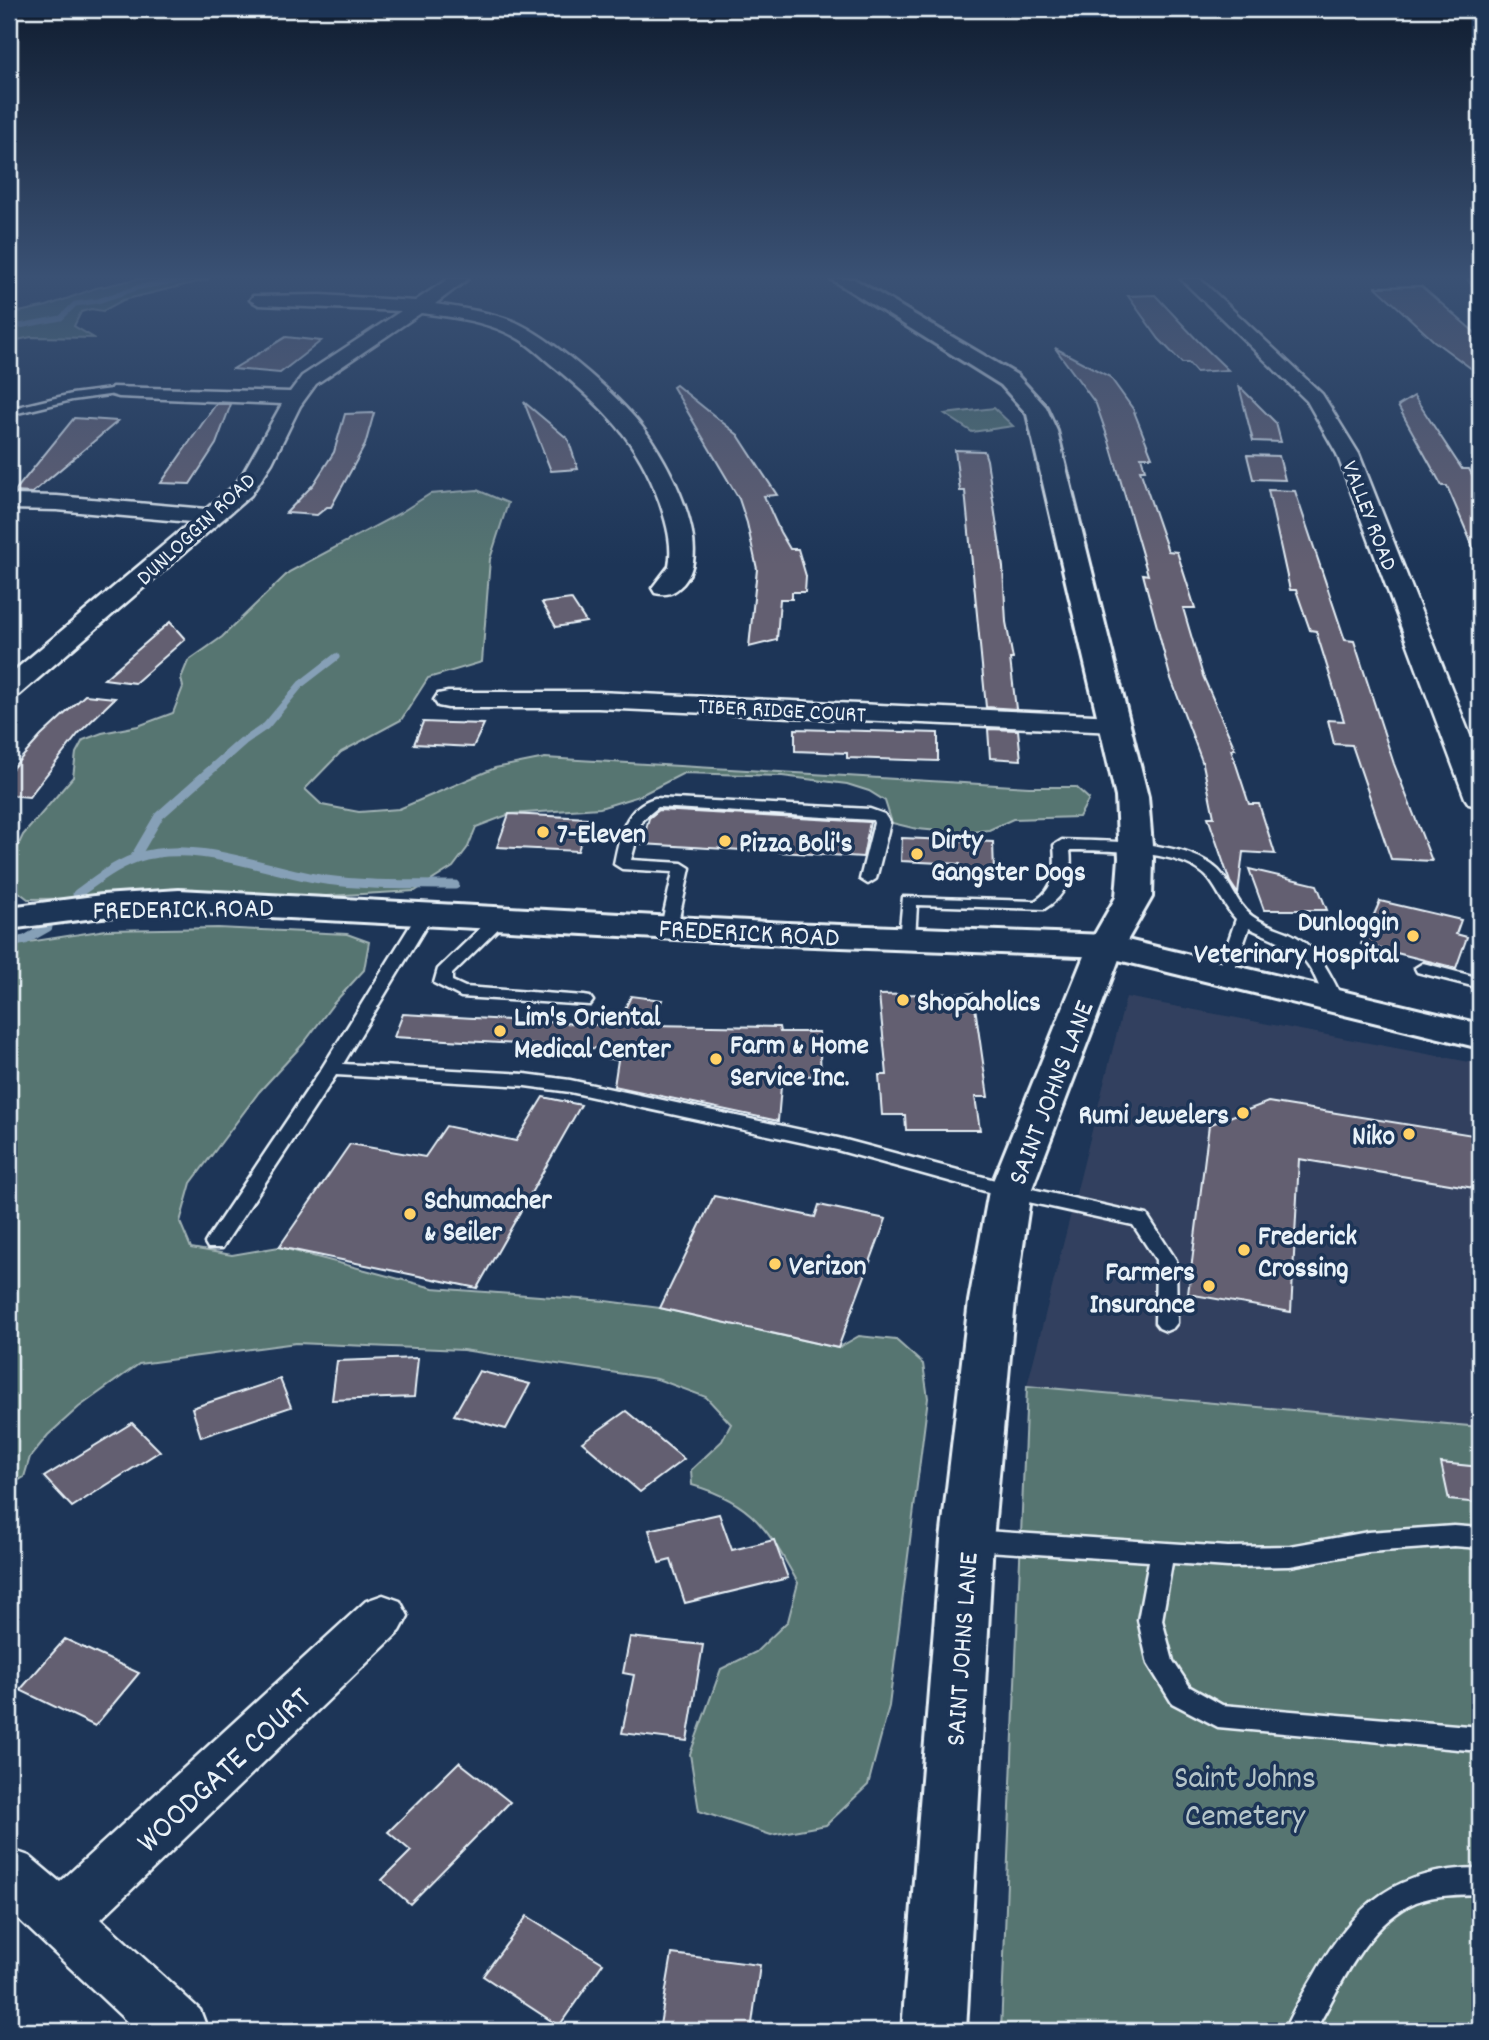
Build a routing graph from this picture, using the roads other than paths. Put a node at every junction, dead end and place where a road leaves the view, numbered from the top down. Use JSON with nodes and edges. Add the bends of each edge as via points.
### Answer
{"nodes":[{"id":1,"x":318,"y":374,"type":"edge"},
{"id":2,"x":572,"y":374,"type":"edge"},
{"id":3,"x":998,"y":374,"type":"edge"},
{"id":4,"x":1290,"y":374,"type":"edge"},
{"id":5,"x":120,"y":391,"type":"joint"},
{"id":6,"x":293,"y":398,"type":"junction"},
{"id":7,"x":9,"y":412,"type":"edge"},
{"id":8,"x":9,"y":502,"type":"edge"},
{"id":9,"x":214,"y":517,"type":"junction"},
{"id":10,"x":664,"y":588,"type":"dead end"},
{"id":11,"x":9,"y":689,"type":"edge"},
{"id":12,"x":448,"y":700,"type":"dead end"},
{"id":13,"x":1115,"y":724,"type":"junction"},
{"id":14,"x":1480,"y":797,"type":"edge"},
{"id":15,"x":1135,"y":848,"type":"junction"},
{"id":16,"x":868,"y":879,"type":"dead end"},
{"id":17,"x":426,"y":913,"type":"junction"},
{"id":18,"x":9,"y":918,"type":"edge"},
{"id":19,"x":500,"y":918,"type":"junction"},
{"id":20,"x":1244,"y":919,"type":"junction"},
{"id":21,"x":669,"y":927,"type":"junction"},
{"id":22,"x":907,"y":939,"type":"junction"},
{"id":23,"x":1105,"y":946,"type":"junction"},
{"id":24,"x":1423,"y":968,"type":"dead end"},
{"id":25,"x":1226,"y":974,"type":"junction"},
{"id":26,"x":1480,"y":983,"type":"edge"},
{"id":27,"x":1334,"y":1000,"type":"junction"},
{"id":28,"x":584,"y":1001,"type":"dead end"},
{"id":29,"x":1480,"y":1036,"type":"edge"},
{"id":30,"x":331,"y":1069,"type":"junction"},
{"id":31,"x":1010,"y":1191,"type":"junction"},
{"id":32,"x":215,"y":1243,"type":"dead end"},
{"id":33,"x":1166,"y":1323,"type":"dead end"},
{"id":34,"x":1480,"y":1538,"type":"edge"},
{"id":35,"x":967,"y":1540,"type":"junction"},
{"id":36,"x":1162,"y":1554,"type":"junction"},
{"id":37,"x":383,"y":1616,"type":"dead end"},
{"id":38,"x":1480,"y":1739,"type":"edge"},
{"id":39,"x":9,"y":1875,"type":"edge"},
{"id":40,"x":1480,"y":1881,"type":"edge"},
{"id":41,"x":61,"y":1919,"type":"junction"},
{"id":42,"x":179,"y":2031,"type":"edge"},
{"id":43,"x":934,"y":2031,"type":"edge"},
{"id":44,"x":1299,"y":2031,"type":"edge"}],
"edges":[{"from":1,"to":6,"type":"street","name":"DUNLOGGIN ROAD"},
{"from":2,"to":10,"type":"street","via":[[622,417],[640,439],[662,482],[683,552],[679,573]]},
{"from":3,"to":13,"type":"street","name":"SAINT JOHNS LANE","via":[[1026,396],[1045,431]]},
{"from":4,"to":14,"type":"street","name":"VALLEY ROAD","via":[[1315,398],[1348,454]]},
{"from":5,"to":6,"type":"street"},
{"from":5,"to":7,"type":"lane"},
{"from":6,"to":9,"type":"street","name":"DUNLOGGIN ROAD","via":[[259,470]]},
{"from":8,"to":9,"type":"street"},
{"from":9,"to":11,"type":"street","name":"DUNLOGGIN ROAD"},
{"from":12,"to":13,"type":"street","name":"TIBER RIDGE COURT","via":[[610,700]]},
{"from":13,"to":15,"type":"street","name":"SAINT JOHNS LANE","via":[[1132,797]]},
{"from":15,"to":20,"type":"lane","via":[[1190,860],[1211,871],[1229,904]]},
{"from":15,"to":22,"type":"lane","via":[[1062,845],[1065,871],[1060,887],[1051,899],[1038,905],[909,900]]},
{"from":15,"to":23,"type":"street","name":"SAINT JOHNS LANE","via":[[1134,897]]},
{"from":16,"to":21,"type":"lane","via":[[882,822],[879,817],[655,802],[644,806],[634,819],[622,864],[682,868]]},
{"from":17,"to":18,"type":"street","name":"FREDERICK ROAD","via":[[179,901]]},
{"from":17,"to":19,"type":"street","name":"FREDERICK ROAD"},
{"from":17,"to":30,"type":"lane"},
{"from":19,"to":21,"type":"street","name":"FREDERICK ROAD"},
{"from":19,"to":28,"type":"lane","via":[[444,973],[443,983],[461,992]]},
{"from":20,"to":25,"type":"lane"},
{"from":20,"to":27,"type":"lane","via":[[1287,937],[1315,957]]},
{"from":21,"to":22,"type":"street","name":"FREDERICK ROAD"},
{"from":22,"to":23,"type":"street","name":"FREDERICK ROAD"},
{"from":23,"to":25,"type":"street","name":"FREDERICK ROAD"},
{"from":23,"to":31,"type":"street","name":"SAINT JOHNS LANE"},
{"from":24,"to":26,"type":"lane"},
{"from":25,"to":27,"type":"street","name":"FREDERICK ROAD"},
{"from":27,"to":29,"type":"street","name":"FREDERICK ROAD"},
{"from":30,"to":31,"type":"lane","via":[[570,1086],[838,1144]]},
{"from":30,"to":32,"type":"lane"},
{"from":31,"to":33,"type":"lane","via":[[1140,1220],[1166,1260]]},
{"from":31,"to":35,"type":"street","name":"SAINT JOHNS LANE","via":[[992,1301]]},
{"from":34,"to":36,"type":"lane","via":[[1368,1542],[1290,1556]]},
{"from":35,"to":36,"type":"lane"},
{"from":35,"to":43,"type":"street","name":"SAINT JOHNS LANE"},
{"from":36,"to":38,"type":"lane","via":[[1150,1620],[1161,1664],[1181,1695],[1218,1716]]},
{"from":37,"to":41,"type":"street","name":"WOODGATE COURT"},
{"from":39,"to":41,"type":"street"},
{"from":40,"to":44,"type":"lane","via":[[1458,1881],[1407,1893],[1378,1913],[1345,1952]]},
{"from":41,"to":42,"type":"street"}]}
